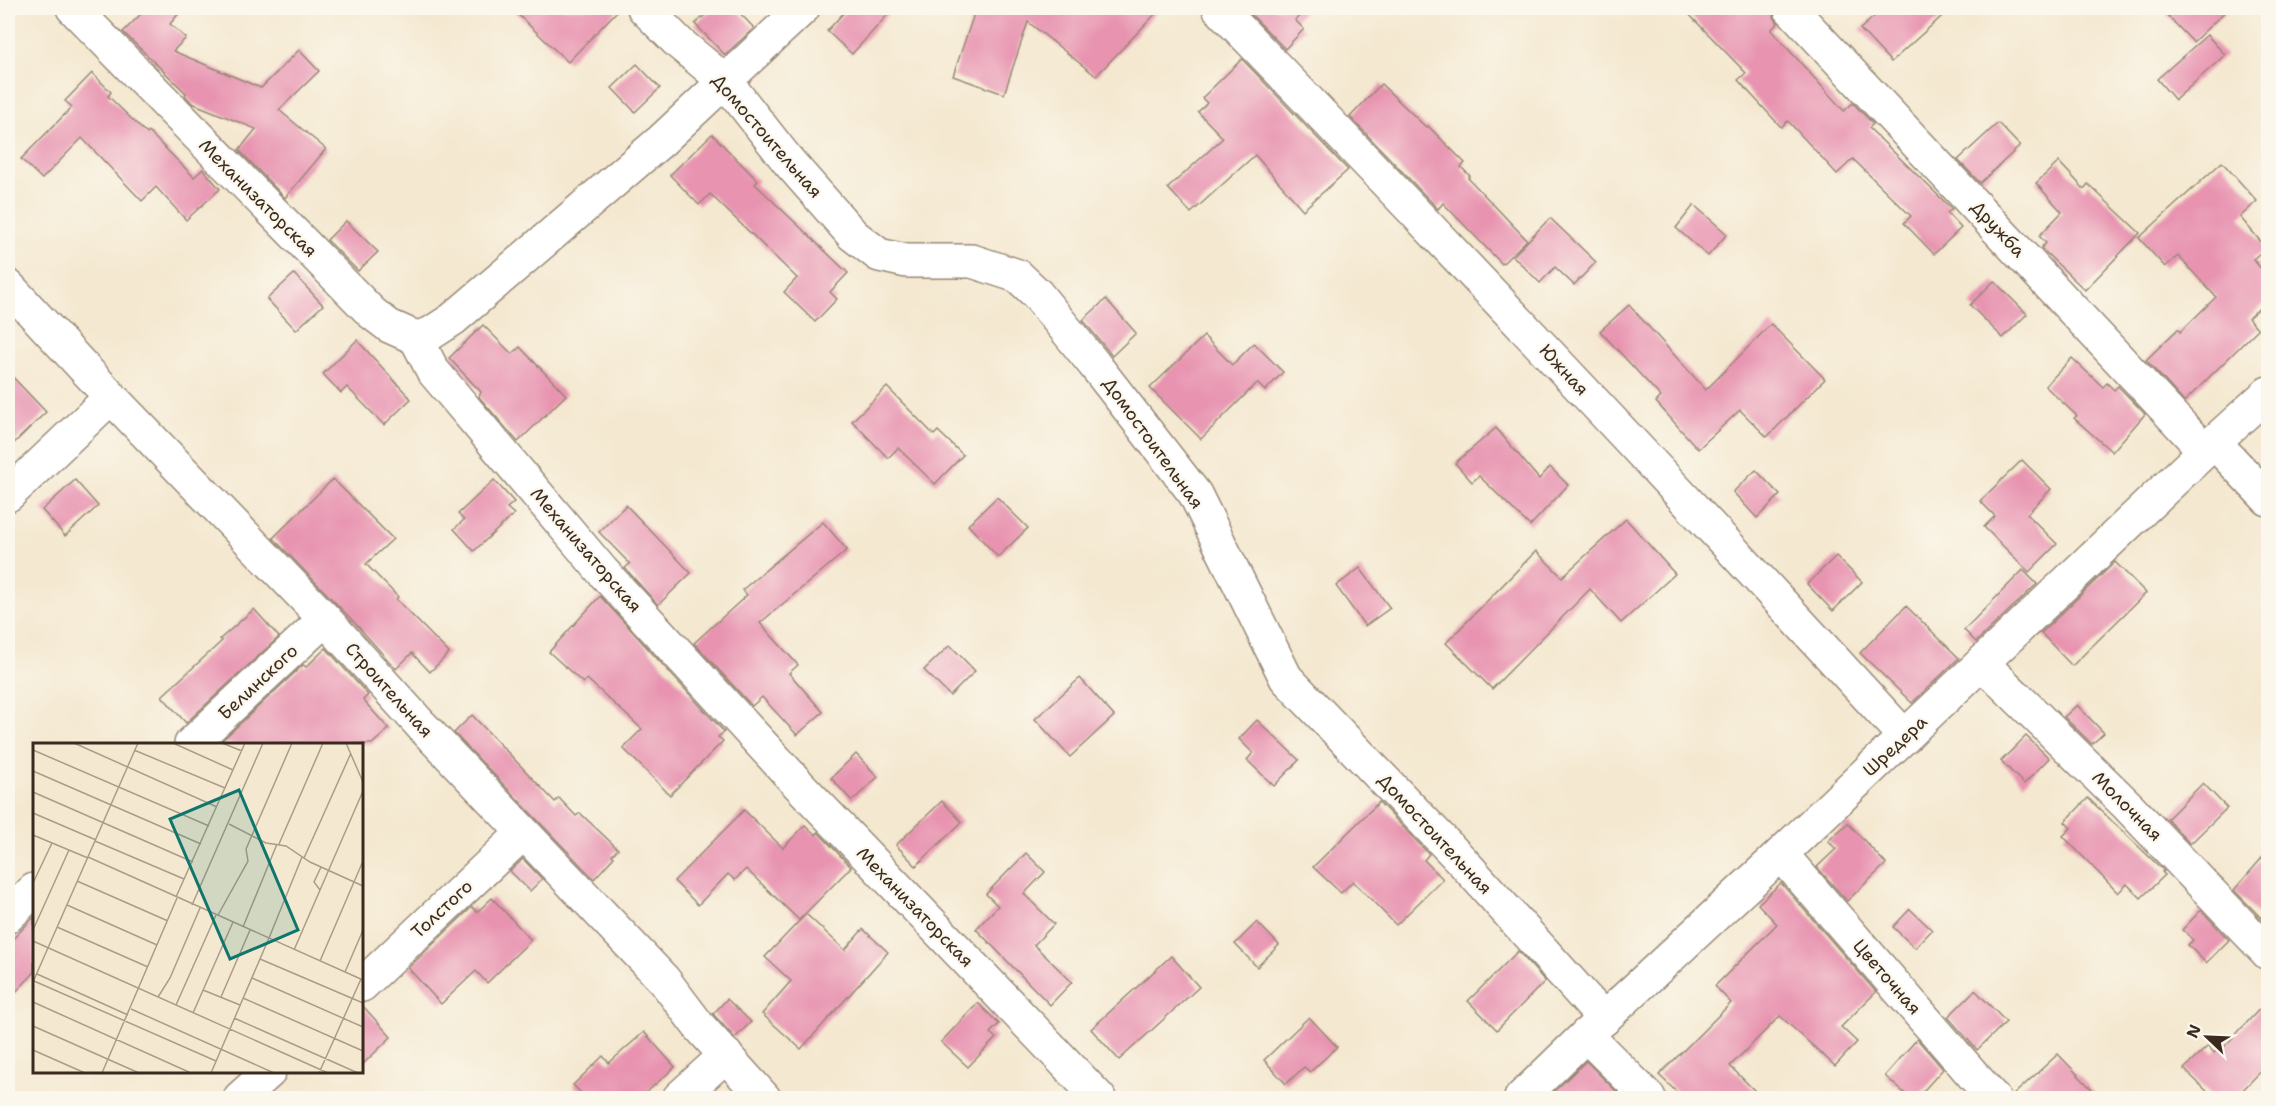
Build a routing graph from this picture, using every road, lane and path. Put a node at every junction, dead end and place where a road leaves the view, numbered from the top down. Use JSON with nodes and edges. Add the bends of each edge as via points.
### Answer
{"nodes":[{"id":1,"x":73,"y":8,"type":"edge"},
{"id":2,"x":644,"y":8,"type":"edge"},
{"id":3,"x":803,"y":8,"type":"edge"},
{"id":4,"x":1219,"y":8,"type":"edge"},
{"id":5,"x":1790,"y":8,"type":"edge"},
{"id":6,"x":726,"y":82,"type":"junction"},
{"id":7,"x":8,"y":286,"type":"edge"},
{"id":8,"x":416,"y":338,"type":"junction"},
{"id":9,"x":2268,"y":393,"type":"edge"},
{"id":10,"x":111,"y":397,"type":"junction"},
{"id":11,"x":2210,"y":446,"type":"junction"},
{"id":12,"x":8,"y":495,"type":"edge"},
{"id":13,"x":2268,"y":499,"type":"edge"},
{"id":14,"x":325,"y":619,"type":"junction"},
{"id":15,"x":1982,"y":663,"type":"junction"},
{"id":16,"x":1905,"y":737,"type":"junction"},
{"id":17,"x":192,"y":743,"type":"edge"},
{"id":18,"x":523,"y":833,"type":"junction"},
{"id":19,"x":1781,"y":854,"type":"junction"},
{"id":20,"x":33,"y":891,"type":"edge"},
{"id":21,"x":8,"y":916,"type":"edge"},
{"id":22,"x":2268,"y":953,"type":"edge"},
{"id":23,"x":363,"y":984,"type":"edge"},
{"id":24,"x":1595,"y":1027,"type":"junction"},
{"id":25,"x":726,"y":1055,"type":"junction"},
{"id":26,"x":267,"y":1073,"type":"edge"},
{"id":27,"x":240,"y":1098,"type":"edge"},
{"id":28,"x":679,"y":1098,"type":"edge"},
{"id":29,"x":764,"y":1098,"type":"edge"},
{"id":30,"x":1099,"y":1098,"type":"edge"},
{"id":31,"x":1521,"y":1098,"type":"edge"},
{"id":32,"x":1648,"y":1098,"type":"edge"},
{"id":33,"x":1993,"y":1098,"type":"edge"}],
"edges":[{"from":1,"to":8,"type":"street","name":"Механизаторская","via":[[372,313]]},
{"from":2,"to":6,"type":"street","name":"Домостоительная"},
{"from":3,"to":6,"type":"street"},
{"from":4,"to":16,"type":"street","name":"Южная","via":[[1723,538]]},
{"from":5,"to":11,"type":"street","name":"Дружба"},
{"from":6,"to":8,"type":"street","via":[[453,319]]},
{"from":6,"to":24,"type":"street","name":"Домостоительная","via":[[853,235],[879,255],[906,261],[972,261],[1018,276],[1037,294],[1195,494],[1286,678],[1463,862]]},
{"from":7,"to":10,"type":"street","name":"Строительная"},
{"from":8,"to":30,"type":"street","name":"Механизаторская","via":[[433,371],[603,572],[800,786]]},
{"from":9,"to":11,"type":"street","name":"Шредера"},
{"from":10,"to":12,"type":"street"},
{"from":10,"to":14,"type":"street","name":"Строительная"},
{"from":11,"to":13,"type":"street","name":"Дружба"},
{"from":11,"to":15,"type":"street","name":"Шредера"},
{"from":14,"to":17,"type":"street","name":"Белинского"},
{"from":14,"to":18,"type":"street","name":"Строительная"},
{"from":15,"to":16,"type":"street","name":"Шредера"},
{"from":15,"to":22,"type":"street","name":"Молочная","via":[[2128,806]]},
{"from":16,"to":19,"type":"street","name":"Шредера"},
{"from":18,"to":23,"type":"street","name":"Толстого"},
{"from":18,"to":25,"type":"street","name":"Строительная","via":[[664,980]]},
{"from":19,"to":24,"type":"street","name":"Шредера"},
{"from":19,"to":33,"type":"street","name":"Цветочная"},
{"from":20,"to":21,"type":"street"},
{"from":24,"to":31,"type":"street","name":"Шредера"},
{"from":24,"to":32,"type":"street","name":"Домостоительная"},
{"from":25,"to":28,"type":"street"},
{"from":25,"to":29,"type":"street","name":"Строительная"},
{"from":26,"to":27,"type":"street"}]}
